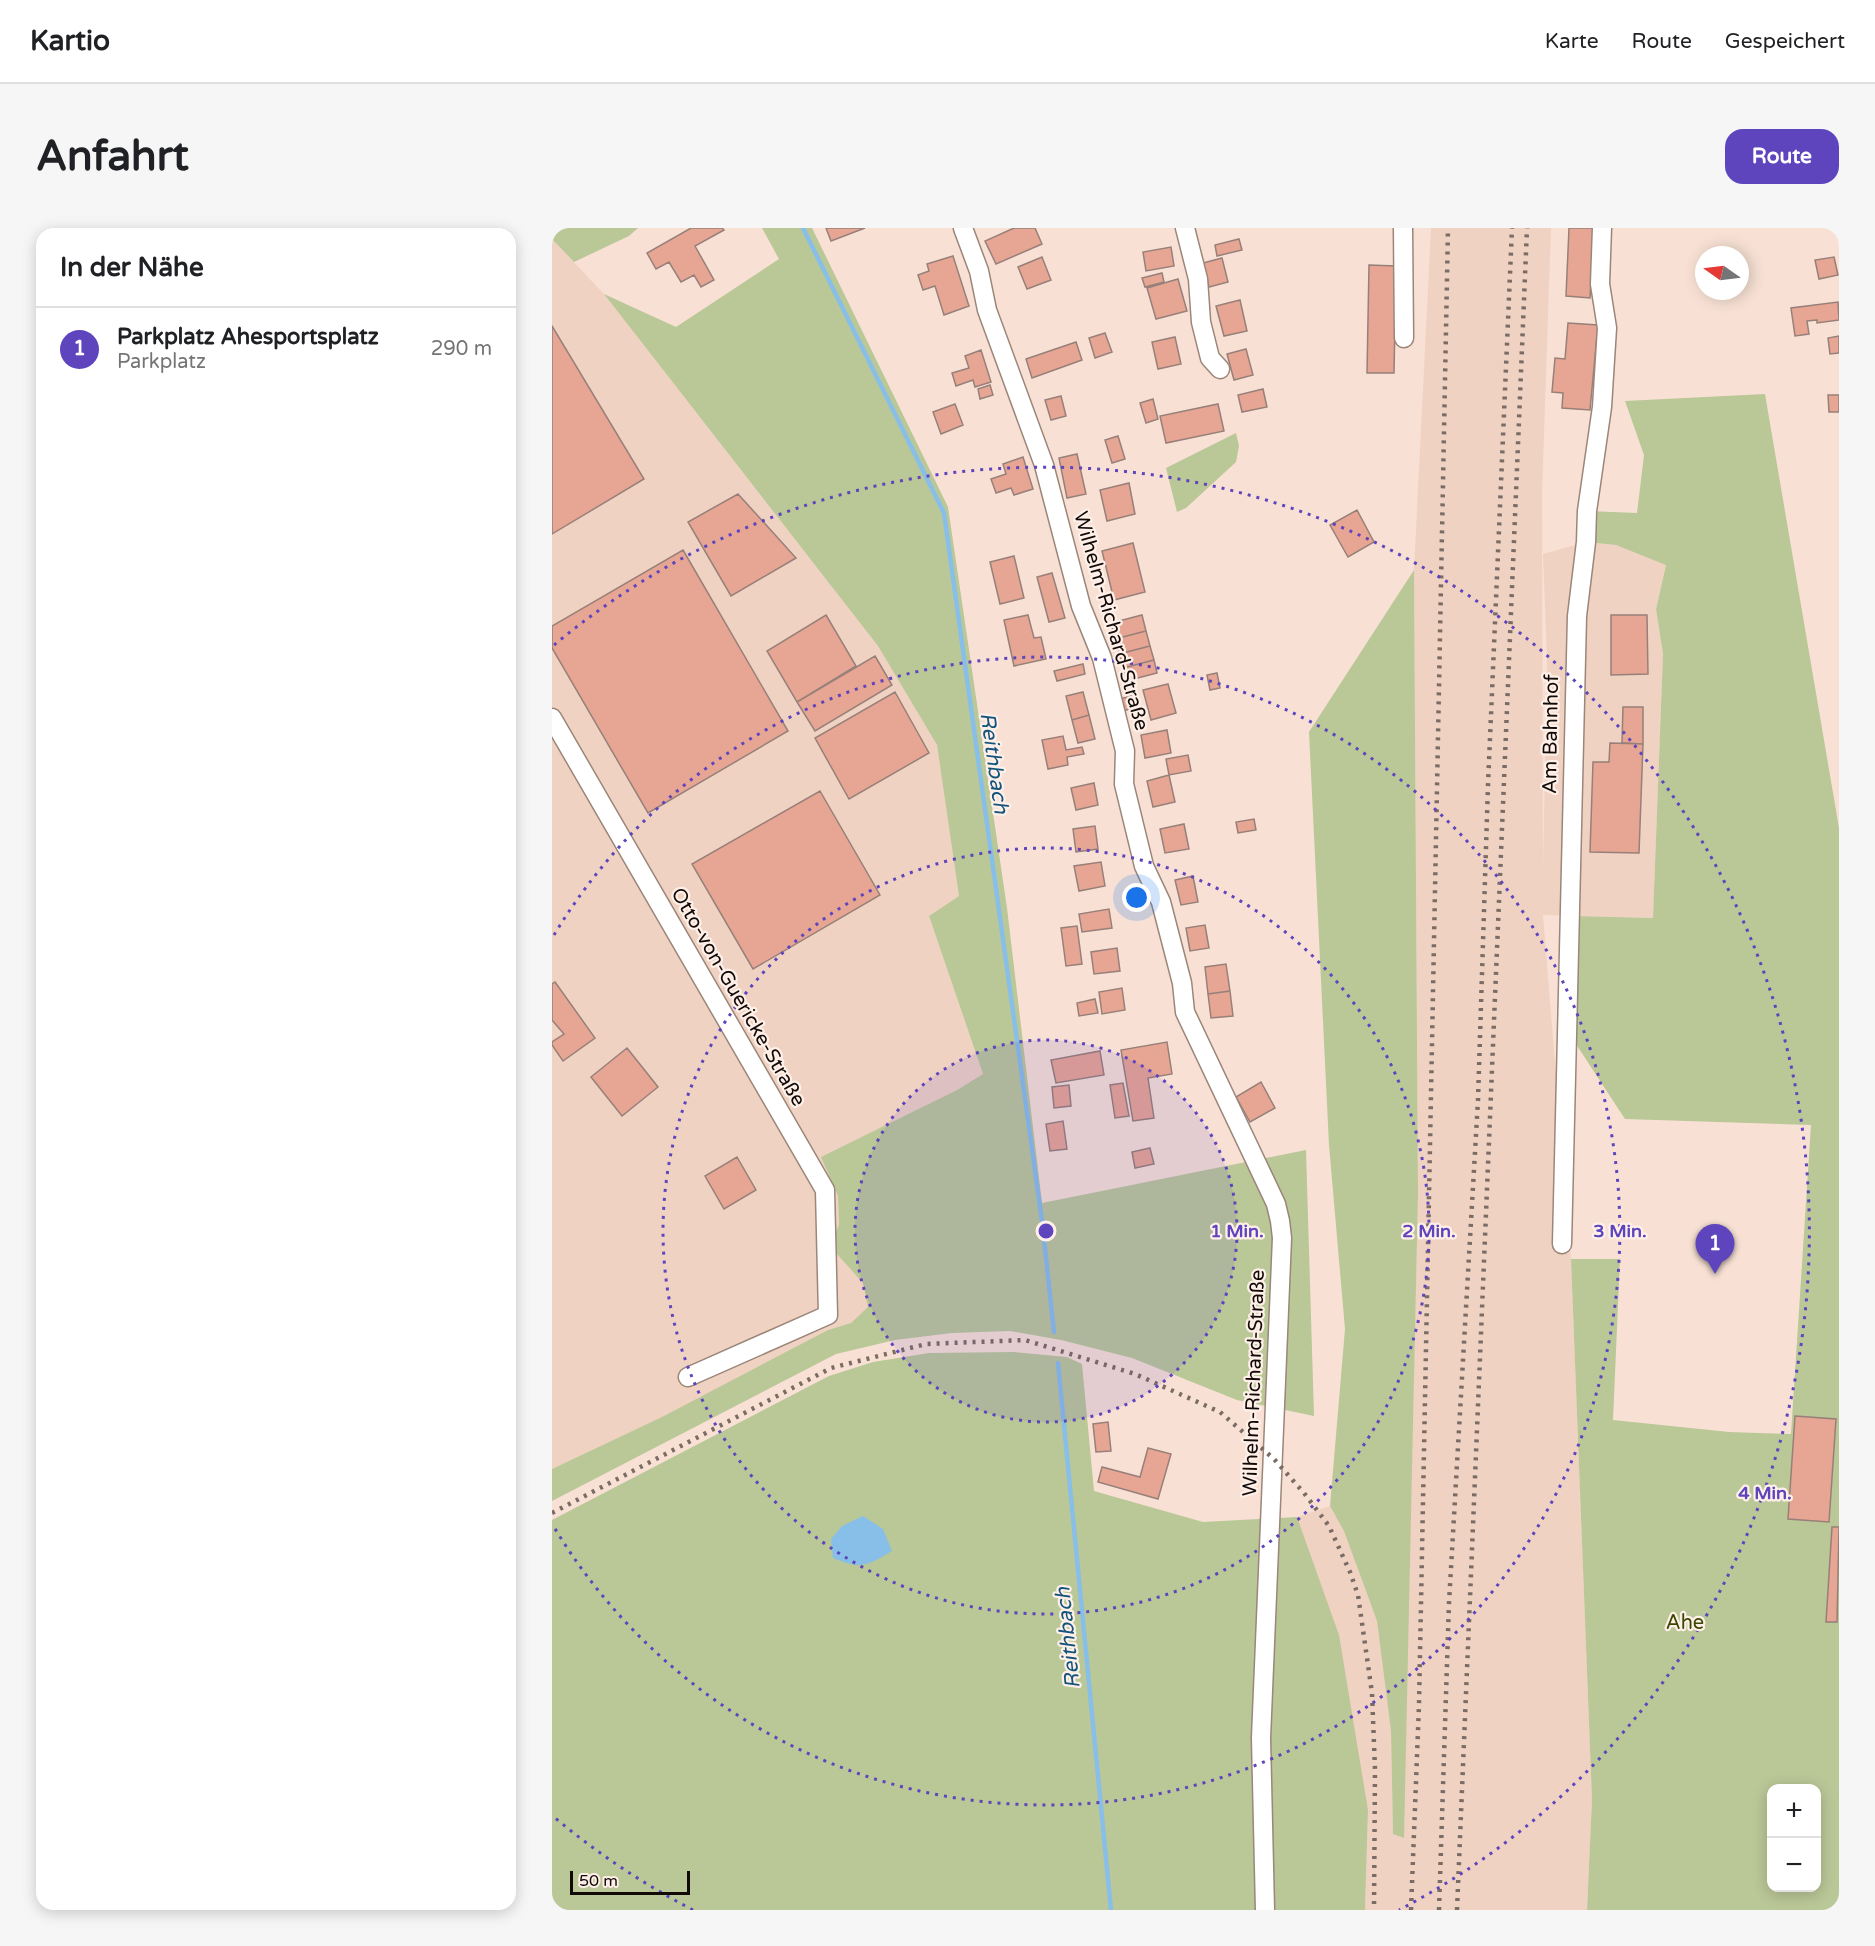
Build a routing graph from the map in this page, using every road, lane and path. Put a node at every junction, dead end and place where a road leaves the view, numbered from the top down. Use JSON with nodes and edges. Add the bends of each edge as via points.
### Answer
{"nodes":[{"id":1,"x":963,"y":228,"type":"edge"},
{"id":2,"x":1185,"y":228,"type":"edge"},
{"id":3,"x":1403,"y":228,"type":"edge"},
{"id":4,"x":1602,"y":228,"type":"edge"},
{"id":5,"x":1404,"y":338,"type":"dead end"},
{"id":6,"x":1221,"y":369,"type":"dead end"},
{"id":7,"x":552,"y":718,"type":"edge"},
{"id":8,"x":1562,"y":1244,"type":"dead end"},
{"id":9,"x":688,"y":1377,"type":"dead end"},
{"id":10,"x":1265,"y":1910,"type":"edge"}],
"edges":[{"from":1,"to":10,"type":"street","name":"Wilhelm-Richard-Straße","via":[[979,271],[987,310],[1044,465],[1081,606],[1102,658],[1125,751],[1124,784],[1144,866],[1161,902],[1182,983],[1185,1012],[1276,1204],[1280,1221],[1261,1738]]},
{"from":2,"to":6,"type":"street","via":[[1198,279],[1210,358]]},
{"from":3,"to":5,"type":"street"},
{"from":4,"to":8,"type":"street","name":"Am Bahnhof","via":[[1600,284],[1607,328],[1602,408],[1577,616]]},
{"from":7,"to":9,"type":"street","name":"Otto-von-Guericke-Straße","via":[[825,1190],[828,1315]]}]}
